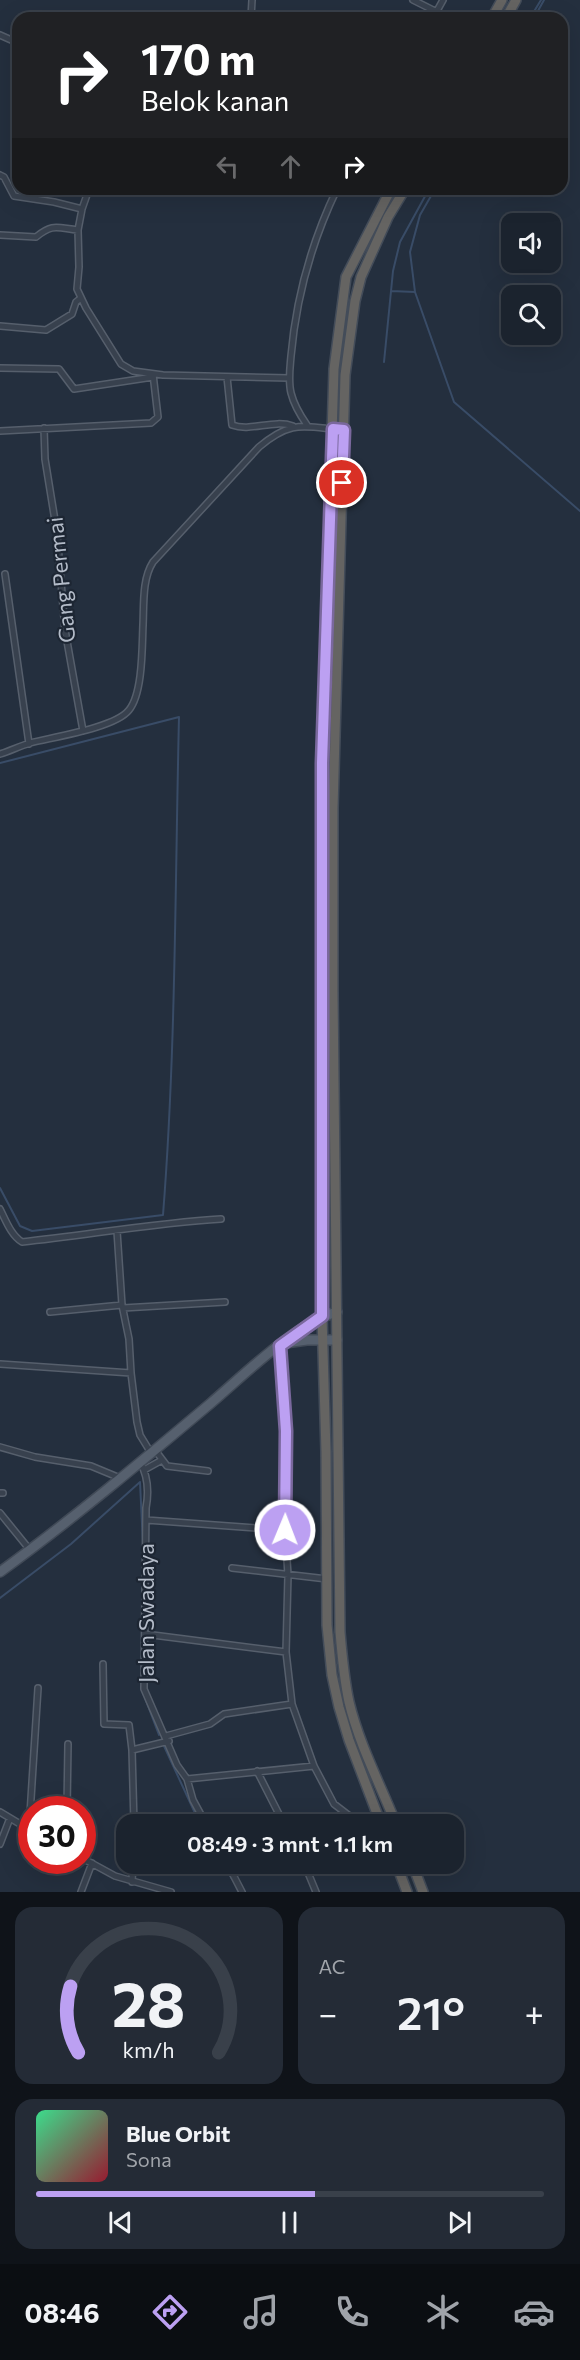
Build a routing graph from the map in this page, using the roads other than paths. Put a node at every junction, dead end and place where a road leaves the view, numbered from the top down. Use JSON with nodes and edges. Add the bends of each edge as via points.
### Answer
{"nodes":[{"id":1,"x":413,"y":0,"type":"edge"},
{"id":2,"x":443,"y":0,"type":"edge"},
{"id":3,"x":437,"y":12,"type":"joint"},
{"id":4,"x":0,"y":175,"type":"edge"},
{"id":5,"x":12,"y":192,"type":"edge"},
{"id":6,"x":13,"y":195,"type":"edge"},
{"id":7,"x":87,"y":195,"type":"edge"},
{"id":8,"x":335,"y":195,"type":"edge"},
{"id":9,"x":388,"y":195,"type":"edge"},
{"id":10,"x":402,"y":195,"type":"edge"},
{"id":11,"x":82,"y":209,"type":"junction"},
{"id":12,"x":78,"y":230,"type":"junction"},
{"id":13,"x":0,"y":235,"type":"edge"},
{"id":14,"x":81,"y":298,"type":"junction"},
{"id":15,"x":0,"y":326,"type":"edge"},
{"id":16,"x":0,"y":368,"type":"edge"},
{"id":17,"x":153,"y":375,"type":"junction"},
{"id":18,"x":227,"y":377,"type":"junction"},
{"id":19,"x":289,"y":378,"type":"junction"},
{"id":20,"x":307,"y":425,"type":"junction"},
{"id":21,"x":293,"y":426,"type":"junction"},
{"id":22,"x":44,"y":429,"type":"junction"},
{"id":23,"x":333,"y":429,"type":"junction"},
{"id":24,"x":344,"y":430,"type":"junction"},
{"id":25,"x":0,"y":431,"type":"edge"},
{"id":26,"x":5,"y":574,"type":"dead end"},
{"id":27,"x":83,"y":731,"type":"junction"},
{"id":28,"x":29,"y":744,"type":"junction"},
{"id":29,"x":0,"y":754,"type":"edge"},
{"id":30,"x":0,"y":1209,"type":"edge"},
{"id":31,"x":220,"y":1219,"type":"dead end"},
{"id":32,"x":0,"y":1225,"type":"edge"},
{"id":33,"x":7,"y":1225,"type":"junction"},
{"id":34,"x":117,"y":1231,"type":"junction"},
{"id":35,"x":225,"y":1302,"type":"dead end"},
{"id":36,"x":123,"y":1307,"type":"junction"},
{"id":37,"x":50,"y":1312,"type":"dead end"},
{"id":38,"x":337,"y":1312,"type":"junction"},
{"id":39,"x":322,"y":1316,"type":"junction"},
{"id":40,"x":323,"y":1340,"type":"junction"},
{"id":41,"x":337,"y":1340,"type":"junction"},
{"id":42,"x":281,"y":1345,"type":"junction"},
{"id":43,"x":0,"y":1364,"type":"edge"},
{"id":44,"x":131,"y":1373,"type":"junction"},
{"id":45,"x":0,"y":1447,"type":"edge"},
{"id":46,"x":153,"y":1452,"type":"junction"},
{"id":47,"x":162,"y":1460,"type":"junction"},
{"id":48,"x":142,"y":1466,"type":"junction"},
{"id":49,"x":208,"y":1471,"type":"dead end"},
{"id":50,"x":120,"y":1478,"type":"junction"},
{"id":51,"x":0,"y":1513,"type":"edge"},
{"id":52,"x":146,"y":1521,"type":"junction"},
{"id":53,"x":285,"y":1530,"type":"junction"},
{"id":54,"x":30,"y":1550,"type":"junction"},
{"id":55,"x":232,"y":1568,"type":"dead end"},
{"id":56,"x":0,"y":1572,"type":"edge"},
{"id":57,"x":288,"y":1575,"type":"junction"},
{"id":58,"x":327,"y":1579,"type":"junction"},
{"id":59,"x":145,"y":1634,"type":"junction"},
{"id":60,"x":286,"y":1652,"type":"junction"},
{"id":61,"x":103,"y":1664,"type":"dead end"},
{"id":62,"x":38,"y":1688,"type":"dead end"},
{"id":63,"x":292,"y":1704,"type":"junction"},
{"id":64,"x":167,"y":1738,"type":"junction"},
{"id":65,"x":68,"y":1744,"type":"dead end"},
{"id":66,"x":132,"y":1750,"type":"junction"},
{"id":67,"x":314,"y":1766,"type":"junction"},
{"id":68,"x":257,"y":1771,"type":"junction"},
{"id":69,"x":188,"y":1779,"type":"junction"},
{"id":70,"x":32,"y":1796,"type":"edge"},
{"id":71,"x":67,"y":1796,"type":"edge"},
{"id":72,"x":0,"y":1812,"type":"edge"},
{"id":73,"x":134,"y":1814,"type":"edge"},
{"id":74,"x":201,"y":1814,"type":"edge"},
{"id":75,"x":279,"y":1814,"type":"edge"},
{"id":76,"x":347,"y":1814,"type":"edge"},
{"id":77,"x":377,"y":1814,"type":"edge"},
{"id":78,"x":392,"y":1814,"type":"edge"},
{"id":79,"x":10,"y":1818,"type":"junction"},
{"id":80,"x":18,"y":1823,"type":"edge"},
{"id":81,"x":0,"y":1844,"type":"edge"},
{"id":82,"x":96,"y":1865,"type":"edge"},
{"id":83,"x":88,"y":1874,"type":"edge"},
{"id":84,"x":132,"y":1874,"type":"edge"},
{"id":85,"x":232,"y":1874,"type":"edge"},
{"id":86,"x":309,"y":1874,"type":"edge"},
{"id":87,"x":400,"y":1874,"type":"edge"},
{"id":88,"x":416,"y":1874,"type":"edge"},
{"id":89,"x":132,"y":1882,"type":"junction"},
{"id":90,"x":150,"y":1885,"type":"junction"},
{"id":91,"x":81,"y":1892,"type":"edge"},
{"id":92,"x":147,"y":1892,"type":"edge"},
{"id":93,"x":171,"y":1892,"type":"edge"},
{"id":94,"x":242,"y":1892,"type":"edge"},
{"id":95,"x":316,"y":1892,"type":"edge"},
{"id":96,"x":407,"y":1892,"type":"edge"},
{"id":97,"x":423,"y":1892,"type":"edge"}],
"edges":[{"from":1,"to":3,"type":"street"},
{"from":2,"to":3,"type":"street"},
{"from":4,"to":5,"type":"street"},
{"from":6,"to":11,"type":"street"},
{"from":7,"to":11,"type":"street"},
{"from":8,"to":19,"type":"street","via":[[315,242],[302,292]]},
{"from":9,"to":23,"type":"highway","via":[[346,277],[336,346]]},
{"from":10,"to":24,"type":"highway","via":[[368,258],[359,285],[345,375]]},
{"from":11,"to":12,"type":"street"},
{"from":12,"to":13,"type":"street","via":[[50,227],[36,237]]},
{"from":12,"to":14,"type":"street","via":[[77,289]]},
{"from":14,"to":15,"type":"street","via":[[72,314],[46,330]]},
{"from":14,"to":17,"type":"street","via":[[121,364]]},
{"from":16,"to":17,"type":"street","via":[[62,370],[74,389]]},
{"from":17,"to":18,"type":"street"},
{"from":17,"to":22,"type":"street","via":[[158,417],[154,422]]},
{"from":18,"to":19,"type":"street"},
{"from":18,"to":21,"type":"street","via":[[232,425]]},
{"from":19,"to":20,"type":"street","via":[[297,411]]},
{"from":20,"to":21,"type":"street"},
{"from":20,"to":23,"type":"street"},
{"from":21,"to":27,"type":"street","via":[[258,447],[153,562],[145,593],[141,660],[132,705],[125,714]]},
{"from":22,"to":25,"type":"street"},
{"from":22,"to":27,"type":"street","name":"Gang Permai","via":[[65,630]]},
{"from":23,"to":24,"type":"street"},
{"from":23,"to":39,"type":"highway","via":[[322,763]]},
{"from":24,"to":38,"type":"highway","via":[[333,808]]},
{"from":26,"to":28,"type":"street"},
{"from":27,"to":28,"type":"street"},
{"from":28,"to":29,"type":"street"},
{"from":30,"to":33,"type":"street"},
{"from":31,"to":34,"type":"street"},
{"from":32,"to":33,"type":"street"},
{"from":33,"to":34,"type":"street","via":[[22,1242]]},
{"from":34,"to":36,"type":"street"},
{"from":35,"to":36,"type":"street"},
{"from":36,"to":37,"type":"street"},
{"from":36,"to":44,"type":"street"},
{"from":38,"to":39,"type":"main road"},
{"from":38,"to":41,"type":"highway"},
{"from":39,"to":40,"type":"highway"},
{"from":39,"to":42,"type":"main road"},
{"from":40,"to":41,"type":"main road"},
{"from":40,"to":42,"type":"main road"},
{"from":40,"to":58,"type":"highway"},
{"from":41,"to":78,"type":"highway","via":[[342,1663],[350,1704]]},
{"from":42,"to":46,"type":"main road"},
{"from":42,"to":53,"type":"street","via":[[286,1431]]},
{"from":43,"to":44,"type":"street"},
{"from":44,"to":46,"type":"street","via":[[140,1435]]},
{"from":45,"to":50,"type":"street","via":[[91,1466]]},
{"from":46,"to":47,"type":"street"},
{"from":46,"to":48,"type":"main road"},
{"from":47,"to":48,"type":"street"},
{"from":47,"to":49,"type":"street","via":[[173,1468]]},
{"from":48,"to":50,"type":"main road"},
{"from":48,"to":52,"type":"street","name":"Jalan Swadaya","via":[[149,1496]]},
{"from":50,"to":54,"type":"main road"},
{"from":51,"to":54,"type":"street"},
{"from":52,"to":53,"type":"street"},
{"from":52,"to":59,"type":"street","name":"Jalan Swadaya"},
{"from":53,"to":57,"type":"street"},
{"from":54,"to":56,"type":"main road"},
{"from":55,"to":57,"type":"street"},
{"from":57,"to":58,"type":"street"},
{"from":57,"to":60,"type":"street"},
{"from":58,"to":77,"type":"highway","via":[[332,1675],[349,1740]]},
{"from":59,"to":60,"type":"street"},
{"from":59,"to":64,"type":"street","name":"Jalan Swadaya","via":[[144,1689]]},
{"from":60,"to":63,"type":"street"},
{"from":61,"to":66,"type":"street","via":[[104,1724],[129,1725]]},
{"from":62,"to":70,"type":"street"},
{"from":63,"to":64,"type":"street","via":[[224,1714],[210,1724]]},
{"from":63,"to":67,"type":"street"},
{"from":64,"to":66,"type":"street"},
{"from":64,"to":69,"type":"street","name":"Jalan Swadaya","via":[[177,1765]]},
{"from":65,"to":71,"type":"street"},
{"from":66,"to":73,"type":"street"},
{"from":67,"to":68,"type":"street"},
{"from":67,"to":76,"type":"street","via":[[334,1804]]},
{"from":68,"to":69,"type":"street"},
{"from":68,"to":75,"type":"street"},
{"from":69,"to":74,"type":"street","name":"Jalan Swadaya"},
{"from":72,"to":79,"type":"street"},
{"from":79,"to":80,"type":"street"},
{"from":79,"to":81,"type":"street"},
{"from":82,"to":89,"type":"street"},
{"from":83,"to":91,"type":"street"},
{"from":84,"to":89,"type":"street"},
{"from":85,"to":94,"type":"street"},
{"from":86,"to":95,"type":"street"},
{"from":87,"to":96,"type":"highway"},
{"from":88,"to":97,"type":"highway"},
{"from":89,"to":90,"type":"street"},
{"from":90,"to":92,"type":"street"},
{"from":90,"to":93,"type":"street"}]}
